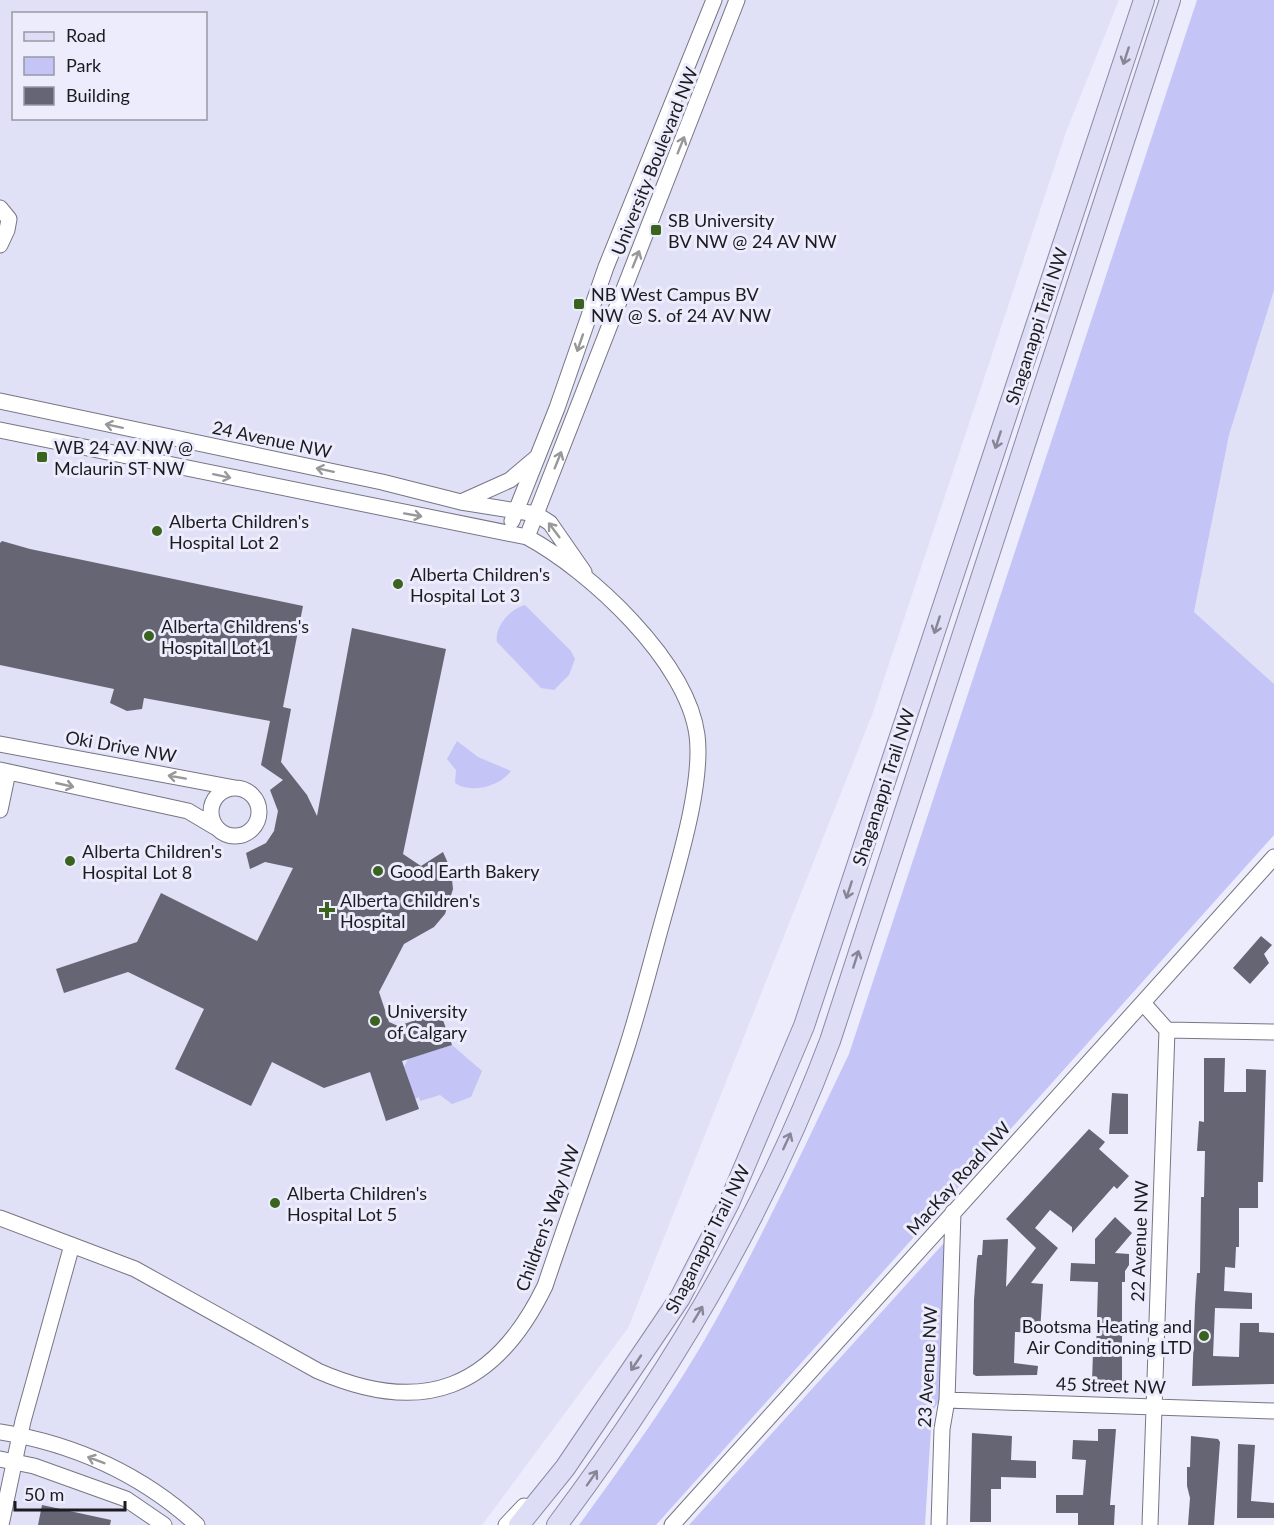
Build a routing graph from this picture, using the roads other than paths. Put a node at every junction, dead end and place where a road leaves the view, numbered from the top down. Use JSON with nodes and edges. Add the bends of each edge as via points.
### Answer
{"nodes":[{"id":1,"x":714,"y":0,"type":"edge"},
{"id":2,"x":737,"y":0,"type":"edge"},
{"id":3,"x":1144,"y":0,"type":"edge"},
{"id":4,"x":1170,"y":0,"type":"edge"},
{"id":5,"x":0,"y":208,"type":"edge"},
{"id":6,"x":0,"y":244,"type":"edge"},
{"id":7,"x":0,"y":401,"type":"edge"},
{"id":8,"x":0,"y":430,"type":"edge"},
{"id":9,"x":539,"y":456,"type":"junction"},
{"id":10,"x":460,"y":502,"type":"junction"},
{"id":11,"x":515,"y":512,"type":"junction"},
{"id":12,"x":536,"y":514,"type":"junction"},
{"id":13,"x":509,"y":532,"type":"junction"},
{"id":14,"x":527,"y":537,"type":"junction"},
{"id":15,"x":592,"y":584,"type":"junction"},
{"id":16,"x":0,"y":744,"type":"edge"},
{"id":17,"x":4,"y":771,"type":"edge"},
{"id":18,"x":235,"y":788,"type":"junction"},
{"id":19,"x":0,"y":810,"type":"edge"},
{"id":20,"x":215,"y":827,"type":"junction"},
{"id":21,"x":1274,"y":857,"type":"edge"},
{"id":22,"x":1143,"y":1003,"type":"junction"},
{"id":23,"x":1167,"y":1030,"type":"junction"},
{"id":24,"x":1274,"y":1032,"type":"edge"},
{"id":25,"x":953,"y":1212,"type":"junction"},
{"id":26,"x":0,"y":1218,"type":"edge"},
{"id":27,"x":72,"y":1245,"type":"junction"},
{"id":28,"x":947,"y":1400,"type":"junction"},
{"id":29,"x":1154,"y":1406,"type":"junction"},
{"id":30,"x":1274,"y":1411,"type":"edge"},
{"id":31,"x":0,"y":1432,"type":"edge"},
{"id":32,"x":20,"y":1436,"type":"junction"},
{"id":33,"x":7,"y":1460,"type":"edge"},
{"id":34,"x":565,"y":1468,"type":"junction"},
{"id":35,"x":1,"y":1525,"type":"edge"},
{"id":36,"x":164,"y":1525,"type":"edge"},
{"id":37,"x":197,"y":1525,"type":"edge"},
{"id":38,"x":506,"y":1525,"type":"edge"},
{"id":39,"x":519,"y":1525,"type":"edge"},
{"id":40,"x":557,"y":1525,"type":"edge"},
{"id":41,"x":672,"y":1525,"type":"edge"},
{"id":42,"x":939,"y":1525,"type":"edge"},
{"id":43,"x":1150,"y":1525,"type":"edge"}],
"edges":[{"from":1,"to":9,"type":"street","name":"University Boulevard NW","one_way":true,"via":[[606,267]]},
{"from":12,"to":2,"type":"street","name":"University Boulevard NW","one_way":true},
{"from":3,"to":34,"type":"main road","name":"Shaganappi Trail NW","one_way":true,"via":[[804,1026],[729,1203],[680,1298]]},
{"from":40,"to":4,"type":"main road","name":"Shaganappi Trail NW","one_way":true,"via":[[701,1310],[750,1220],[811,1091]]},
{"from":5,"to":6,"type":"street","via":[[9,219]]},
{"from":10,"to":7,"type":"street","name":"24 Avenue NW","one_way":true},
{"from":8,"to":13,"type":"street","one_way":true},
{"from":9,"to":10,"type":"street","via":[[510,480]]},
{"from":9,"to":11,"type":"street","name":"University Boulevard NW"},
{"from":10,"to":11,"type":"street","name":"24 Avenue NW"},
{"from":11,"to":12,"type":"street","name":"24 Avenue NW"},
{"from":11,"to":13,"type":"street","name":"University Boulevard NW"},
{"from":12,"to":14,"type":"street","name":"University Boulevard NW"},
{"from":15,"to":12,"type":"street","name":"Children's Way NW","one_way":true,"via":[[550,523]]},
{"from":13,"to":14,"type":"street"},
{"from":14,"to":15,"type":"street","name":"Children's Way NW"},
{"from":15,"to":27,"type":"street","name":"Children's Way NW","via":[[666,660],[687,698],[697,735],[696,777],[677,868],[616,1083],[545,1286],[516,1337],[500,1354],[457,1383],[403,1394],[376,1392],[318,1371],[135,1269]]},
{"from":18,"to":16,"type":"street","name":"Oki Drive NW","one_way":true},
{"from":17,"to":19,"type":"street"},
{"from":17,"to":20,"type":"street","one_way":true,"via":[[188,811]]},
{"from":18,"to":20,"type":"street","via":[[226,789],[215,798],[210,812]]},
{"from":18,"to":20,"type":"street","via":[[256,799],[257,823],[237,837]]},
{"from":21,"to":22,"type":"street","name":"MacKay Road NW"},
{"from":22,"to":23,"type":"street"},
{"from":22,"to":25,"type":"street","name":"MacKay Road NW"},
{"from":23,"to":24,"type":"street"},
{"from":23,"to":29,"type":"street","name":"22 Avenue NW"},
{"from":25,"to":28,"type":"street","name":"23 Avenue NW"},
{"from":25,"to":41,"type":"street","name":"MacKay Road NW"},
{"from":26,"to":27,"type":"street","name":"Children's Way NW"},
{"from":27,"to":32,"type":"street"},
{"from":28,"to":29,"type":"street","name":"45 Street NW"},
{"from":28,"to":42,"type":"street","name":"23 Avenue NW","via":[[942,1429]]},
{"from":29,"to":30,"type":"street","name":"45 Street NW"},
{"from":29,"to":43,"type":"street","name":"22 Avenue NW"},
{"from":31,"to":32,"type":"street"},
{"from":32,"to":33,"type":"street"},
{"from":37,"to":32,"type":"street","one_way":true,"via":[[136,1478],[98,1460]]},
{"from":33,"to":35,"type":"street"},
{"from":33,"to":36,"type":"street","via":[[126,1499]]},
{"from":34,"to":38,"type":"street"},
{"from":34,"to":39,"type":"main road","name":"Shaganappi Trail NW"}]}
